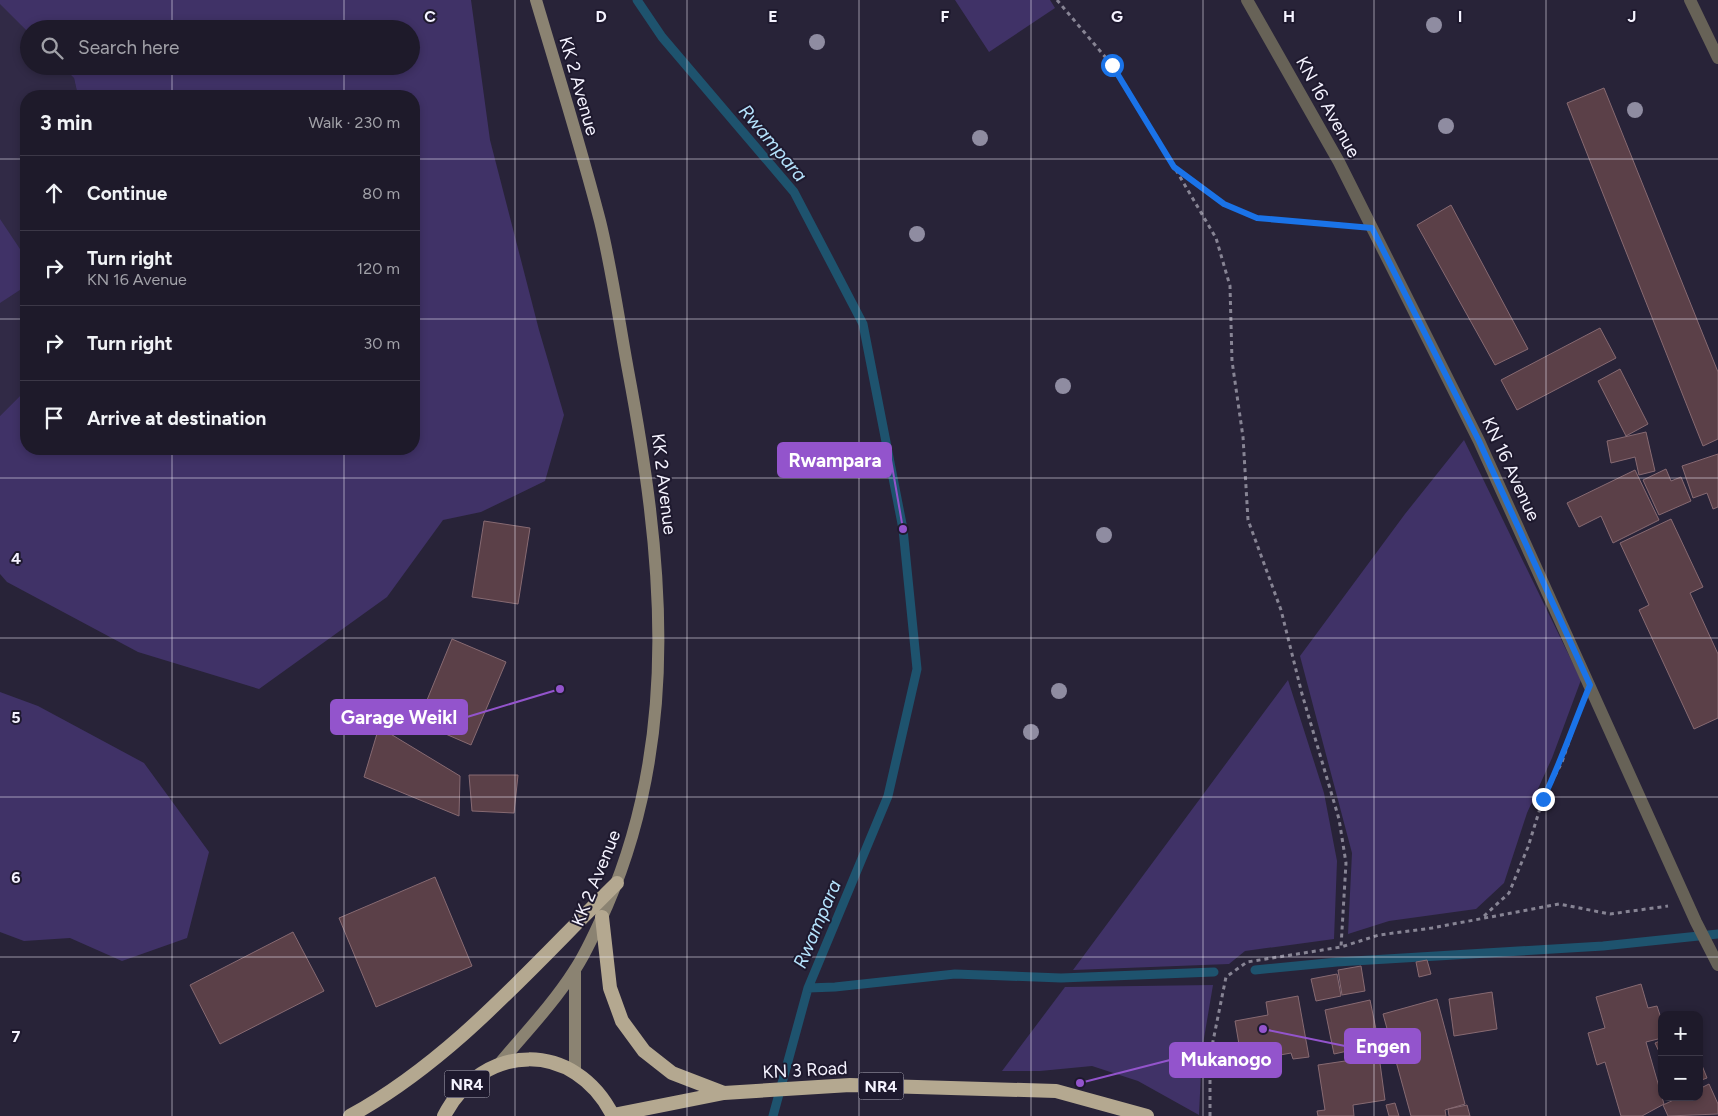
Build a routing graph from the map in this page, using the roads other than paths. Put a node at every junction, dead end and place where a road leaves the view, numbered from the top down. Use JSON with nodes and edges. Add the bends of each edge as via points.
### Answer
{"nodes":[{"id":1,"x":536,"y":0,"type":"edge"},
{"id":2,"x":1247,"y":0,"type":"edge"},
{"id":3,"x":1690,"y":0,"type":"edge"},
{"id":4,"x":1718,"y":58,"type":"edge"},
{"id":5,"x":617,"y":883,"type":"junction"},
{"id":6,"x":602,"y":916,"type":"junction"},
{"id":7,"x":1718,"y":965,"type":"edge"},
{"id":8,"x":575,"y":970,"type":"junction"},
{"id":9,"x":500,"y":1063,"type":"junction"},
{"id":10,"x":575,"y":1072,"type":"junction"},
{"id":11,"x":724,"y":1093,"type":"junction"},
{"id":12,"x":350,"y":1116,"type":"edge"},
{"id":13,"x":444,"y":1116,"type":"edge"},
{"id":14,"x":613,"y":1116,"type":"edge"},
{"id":15,"x":1147,"y":1116,"type":"edge"}],
"edges":[{"from":1,"to":5,"type":"main road","name":"KK 2 Avenue","via":[[601,224],[641,441],[653,538],[658,638],[652,755],[641,809]]},
{"from":2,"to":7,"type":"street","name":"KN 16 Avenue","via":[[1339,162],[1479,441]]},
{"from":3,"to":4,"type":"street"},
{"from":5,"to":6,"type":"main road","name":"KK 2 Avenue"},
{"from":5,"to":12,"type":"highway","via":[[525,976],[421,1070]]},
{"from":6,"to":8,"type":"main road","name":"KK 2 Avenue"},
{"from":6,"to":11,"type":"highway","via":[[610,988],[622,1021],[644,1050],[672,1073]]},
{"from":8,"to":9,"type":"main road","name":"KK 2 Avenue"},
{"from":8,"to":10,"type":"main road","name":"KK 2 Avenue"},
{"from":9,"to":10,"type":"highway","number":"NR4","via":[[546,1060]]},
{"from":9,"to":13,"type":"highway","number":"NR4","via":[[475,1076],[454,1097]]},
{"from":10,"to":14,"type":"highway","number":"NR4","via":[[602,1096]]},
{"from":11,"to":14,"type":"highway","name":"KN 3 Road","number":"NR4"},
{"from":11,"to":15,"type":"highway","name":"KN 3 Road","number":"NR4","via":[[850,1085],[1056,1091]]}]}
